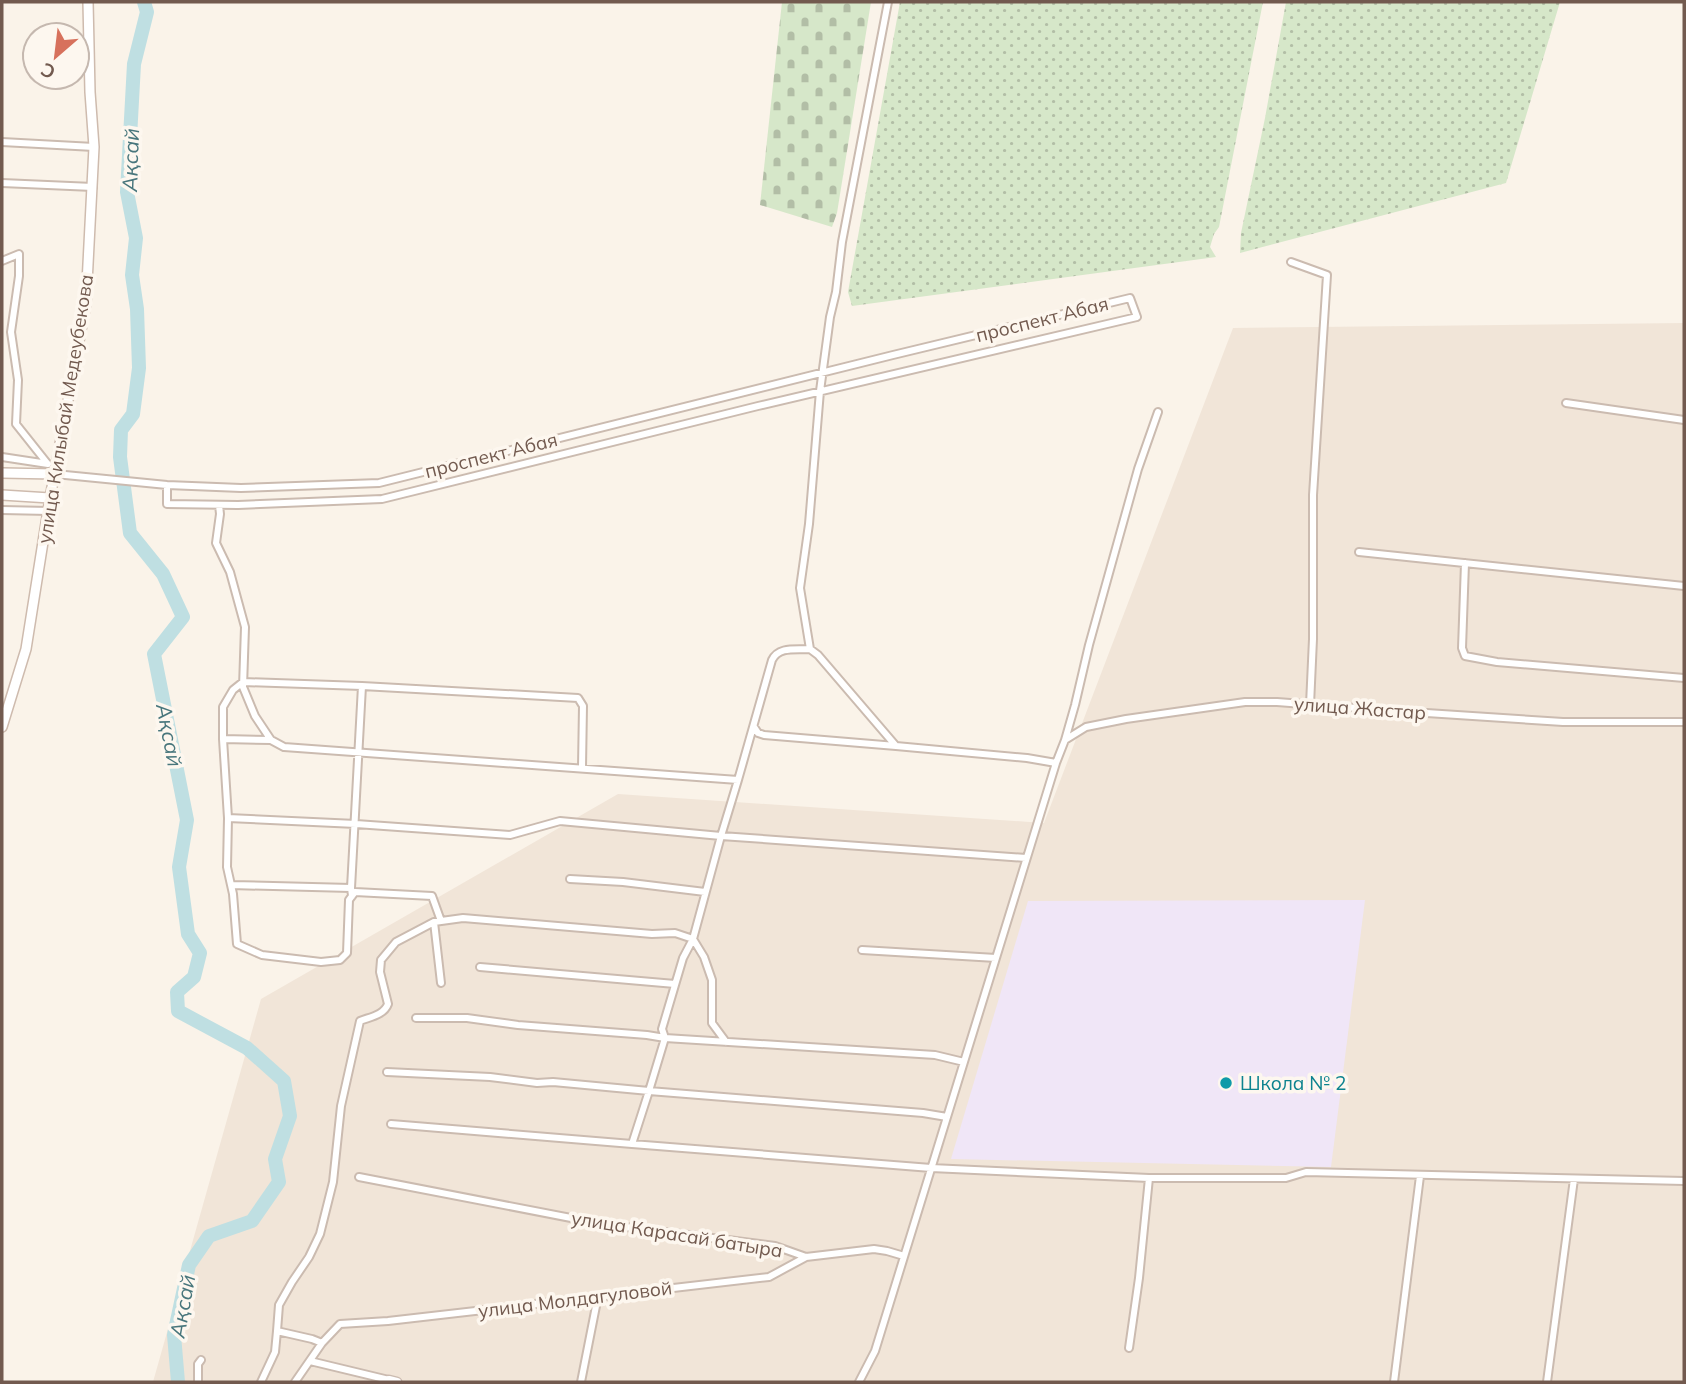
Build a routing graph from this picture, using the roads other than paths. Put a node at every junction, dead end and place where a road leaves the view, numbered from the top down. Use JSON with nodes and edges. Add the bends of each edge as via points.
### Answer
{"nodes":[{"id":1,"x":88,"y":2,"type":"edge"},
{"id":2,"x":888,"y":2,"type":"edge"},
{"id":3,"x":2,"y":142,"type":"edge"},
{"id":4,"x":94,"y":147,"type":"junction"},
{"id":5,"x":2,"y":183,"type":"edge"},
{"id":6,"x":93,"y":187,"type":"junction"},
{"id":7,"x":2,"y":261,"type":"edge"},
{"id":8,"x":1291,"y":262,"type":"dead end"},
{"id":9,"x":823,"y":373,"type":"junction"},
{"id":10,"x":820,"y":391,"type":"junction"},
{"id":11,"x":1566,"y":404,"type":"dead end"},
{"id":12,"x":1158,"y":412,"type":"dead end"},
{"id":13,"x":1684,"y":419,"type":"edge"},
{"id":14,"x":2,"y":457,"type":"edge"},
{"id":15,"x":53,"y":468,"type":"junction"},
{"id":16,"x":2,"y":473,"type":"edge"},
{"id":17,"x":167,"y":485,"type":"junction"},
{"id":18,"x":2,"y":495,"type":"edge"},
{"id":19,"x":50,"y":498,"type":"junction"},
{"id":20,"x":219,"y":505,"type":"junction"},
{"id":21,"x":2,"y":510,"type":"edge"},
{"id":22,"x":48,"y":511,"type":"junction"},
{"id":23,"x":1359,"y":552,"type":"dead end"},
{"id":24,"x":1465,"y":563,"type":"junction"},
{"id":25,"x":1684,"y":586,"type":"edge"},
{"id":26,"x":810,"y":649,"type":"junction"},
{"id":27,"x":1684,"y":678,"type":"edge"},
{"id":28,"x":243,"y":682,"type":"junction"},
{"id":29,"x":362,"y":686,"type":"junction"},
{"id":30,"x":1310,"y":705,"type":"junction"},
{"id":31,"x":1684,"y":722,"type":"edge"},
{"id":32,"x":2,"y":727,"type":"edge"},
{"id":33,"x":754,"y":727,"type":"junction"},
{"id":34,"x":223,"y":739,"type":"junction"},
{"id":35,"x":271,"y":740,"type":"junction"},
{"id":36,"x":1065,"y":740,"type":"junction"},
{"id":37,"x":896,"y":746,"type":"junction"},
{"id":38,"x":359,"y":752,"type":"junction"},
{"id":39,"x":1056,"y":762,"type":"junction"},
{"id":40,"x":582,"y":767,"type":"junction"},
{"id":41,"x":738,"y":779,"type":"junction"},
{"id":42,"x":228,"y":818,"type":"junction"},
{"id":43,"x":356,"y":824,"type":"junction"},
{"id":44,"x":721,"y":836,"type":"junction"},
{"id":45,"x":1026,"y":858,"type":"junction"},
{"id":46,"x":570,"y":879,"type":"dead end"},
{"id":47,"x":231,"y":886,"type":"junction"},
{"id":48,"x":352,"y":892,"type":"junction"},
{"id":49,"x":705,"y":892,"type":"junction"},
{"id":50,"x":438,"y":922,"type":"junction"},
{"id":51,"x":693,"y":939,"type":"junction"},
{"id":52,"x":862,"y":950,"type":"dead end"},
{"id":53,"x":996,"y":958,"type":"junction"},
{"id":54,"x":480,"y":967,"type":"dead end"},
{"id":55,"x":441,"y":983,"type":"dead end"},
{"id":56,"x":675,"y":985,"type":"junction"},
{"id":57,"x":416,"y":1018,"type":"dead end"},
{"id":58,"x":664,"y":1038,"type":"junction"},
{"id":59,"x":726,"y":1042,"type":"junction"},
{"id":60,"x":964,"y":1062,"type":"junction"},
{"id":61,"x":387,"y":1072,"type":"dead end"},
{"id":62,"x":649,"y":1091,"type":"junction"},
{"id":63,"x":947,"y":1117,"type":"junction"},
{"id":64,"x":391,"y":1125,"type":"dead end"},
{"id":65,"x":632,"y":1144,"type":"junction"},
{"id":66,"x":931,"y":1168,"type":"junction"},
{"id":67,"x":1420,"y":1175,"type":"junction"},
{"id":68,"x":359,"y":1177,"type":"dead end"},
{"id":69,"x":1149,"y":1178,"type":"junction"},
{"id":70,"x":1574,"y":1179,"type":"junction"},
{"id":71,"x":1684,"y":1181,"type":"edge"},
{"id":72,"x":904,"y":1256,"type":"junction"},
{"id":73,"x":806,"y":1257,"type":"junction"},
{"id":74,"x":598,"y":1296,"type":"junction"},
{"id":75,"x":277,"y":1331,"type":"junction"},
{"id":76,"x":321,"y":1343,"type":"junction"},
{"id":77,"x":1129,"y":1348,"type":"dead end"},
{"id":78,"x":201,"y":1360,"type":"dead end"},
{"id":79,"x":310,"y":1361,"type":"junction"},
{"id":80,"x":198,"y":1382,"type":"edge"},
{"id":81,"x":261,"y":1382,"type":"edge"},
{"id":82,"x":295,"y":1382,"type":"edge"},
{"id":83,"x":392,"y":1382,"type":"edge"},
{"id":84,"x":581,"y":1382,"type":"edge"},
{"id":85,"x":859,"y":1382,"type":"edge"},
{"id":86,"x":1394,"y":1382,"type":"edge"},
{"id":87,"x":1547,"y":1382,"type":"edge"}],
"edges":[{"from":1,"to":4,"type":"main road","name":"улица Килыбай Медеубекова"},
{"from":2,"to":9,"type":"street","via":[[842,242]]},
{"from":3,"to":4,"type":"street"},
{"from":4,"to":6,"type":"main road","name":"улица Килыбай Медеубекова"},
{"from":5,"to":6,"type":"street"},
{"from":6,"to":15,"type":"main road","name":"улица Килыбай Медеубекова","via":[[86,303]]},
{"from":7,"to":15,"type":"street","via":[[19,254],[11,332],[18,380],[16,424]]},
{"from":8,"to":30,"type":"street","via":[[1327,275],[1313,495]]},
{"from":9,"to":10,"type":"street"},
{"from":9,"to":10,"type":"street","name":"проспект Абая","via":[[1130,298],[1137,317]]},
{"from":9,"to":17,"type":"street","name":"проспект Абая","via":[[379,483],[241,488]]},
{"from":10,"to":20,"type":"street","name":"проспект Абая","via":[[382,499]]},
{"from":10,"to":26,"type":"street","via":[[800,588]]},
{"from":11,"to":13,"type":"street"},
{"from":12,"to":36,"type":"street","via":[[1138,469]]},
{"from":14,"to":15,"type":"street"},
{"from":15,"to":16,"type":"main road","name":"проспект Абая"},
{"from":15,"to":17,"type":"street","name":"проспект Абая","via":[[80,476]]},
{"from":15,"to":19,"type":"main road","name":"улица Килыбай Медеубекова"},
{"from":17,"to":20,"type":"street","name":"проспект Абая","via":[[167,504]]},
{"from":18,"to":19,"type":"main road"},
{"from":19,"to":22,"type":"main road","name":"улица Килыбай Медеубекова"},
{"from":20,"to":28,"type":"street","via":[[216,543],[230,572],[245,627]]},
{"from":21,"to":22,"type":"street"},
{"from":22,"to":32,"type":"main road","name":"улица Килыбай Медеубекова","via":[[26,649]]},
{"from":23,"to":24,"type":"street"},
{"from":24,"to":25,"type":"street"},
{"from":24,"to":27,"type":"street","via":[[1465,656]]},
{"from":26,"to":33,"type":"street","via":[[775,654]]},
{"from":26,"to":37,"type":"street"},
{"from":28,"to":29,"type":"street"},
{"from":28,"to":34,"type":"street","via":[[223,707]]},
{"from":28,"to":35,"type":"street","via":[[255,716]]},
{"from":29,"to":38,"type":"street"},
{"from":29,"to":40,"type":"street","via":[[578,698],[583,706]]},
{"from":30,"to":31,"type":"street","name":"улица Жастар","via":[[1563,722]]},
{"from":30,"to":36,"type":"street","name":"улица Жастар","via":[[1245,702],[1173,712],[1086,727]]},
{"from":33,"to":37,"type":"street","via":[[764,735]]},
{"from":33,"to":41,"type":"street"},
{"from":34,"to":35,"type":"street"},
{"from":34,"to":42,"type":"street"},
{"from":35,"to":38,"type":"street","via":[[284,747]]},
{"from":36,"to":39,"type":"street"},
{"from":37,"to":39,"type":"street"},
{"from":38,"to":40,"type":"street"},
{"from":38,"to":43,"type":"street"},
{"from":39,"to":45,"type":"street"},
{"from":40,"to":41,"type":"street"},
{"from":41,"to":44,"type":"street"},
{"from":42,"to":43,"type":"street"},
{"from":42,"to":47,"type":"street"},
{"from":43,"to":44,"type":"street","via":[[510,835],[561,821]]},
{"from":43,"to":48,"type":"street"},
{"from":44,"to":45,"type":"street"},
{"from":44,"to":49,"type":"street"},
{"from":45,"to":53,"type":"street"},
{"from":46,"to":49,"type":"street"},
{"from":47,"to":48,"type":"street"},
{"from":47,"to":48,"type":"street","via":[[237,944],[262,955],[321,962],[340,960],[347,953]]},
{"from":48,"to":50,"type":"street","via":[[432,896]]},
{"from":49,"to":51,"type":"street"},
{"from":50,"to":51,"type":"street","via":[[463,918],[675,933]]},
{"from":50,"to":55,"type":"street"},
{"from":50,"to":75,"type":"street","via":[[396,942],[381,960],[388,1004],[384,1012],[360,1021],[341,1106],[326,1214],[309,1257],[279,1305]]},
{"from":51,"to":56,"type":"street"},
{"from":51,"to":59,"type":"street","via":[[712,980],[712,1023]]},
{"from":52,"to":53,"type":"street"},
{"from":53,"to":60,"type":"street"},
{"from":54,"to":56,"type":"street"},
{"from":56,"to":58,"type":"street","via":[[662,1029]]},
{"from":57,"to":58,"type":"street","via":[[467,1018]]},
{"from":58,"to":59,"type":"street"},
{"from":58,"to":62,"type":"street"},
{"from":59,"to":60,"type":"street","via":[[935,1055]]},
{"from":60,"to":63,"type":"street"},
{"from":61,"to":62,"type":"street"},
{"from":62,"to":63,"type":"street"},
{"from":62,"to":65,"type":"street"},
{"from":63,"to":66,"type":"street"},
{"from":64,"to":65,"type":"street"},
{"from":65,"to":66,"type":"street"},
{"from":66,"to":69,"type":"street"},
{"from":66,"to":72,"type":"street"},
{"from":67,"to":69,"type":"street","via":[[1304,1172],[1286,1178]]},
{"from":67,"to":70,"type":"street"},
{"from":67,"to":86,"type":"street"},
{"from":68,"to":73,"type":"street","name":"улица Карасай батыра","via":[[602,1224],[775,1246]]},
{"from":69,"to":77,"type":"street"},
{"from":70,"to":71,"type":"street"},
{"from":70,"to":87,"type":"street"},
{"from":72,"to":73,"type":"street","name":"улица Карасай батыра","via":[[874,1249]]},
{"from":72,"to":85,"type":"street","via":[[875,1351]]},
{"from":73,"to":74,"type":"street","name":"улица Молдагуловой","via":[[769,1277]]},
{"from":74,"to":76,"type":"street","name":"улица Молдагуловой","via":[[340,1324]]},
{"from":74,"to":84,"type":"street"},
{"from":75,"to":76,"type":"street"},
{"from":75,"to":81,"type":"street","via":[[275,1352]]},
{"from":76,"to":79,"type":"street"},
{"from":78,"to":80,"type":"street"},
{"from":79,"to":82,"type":"street"},
{"from":79,"to":83,"type":"street"}]}
